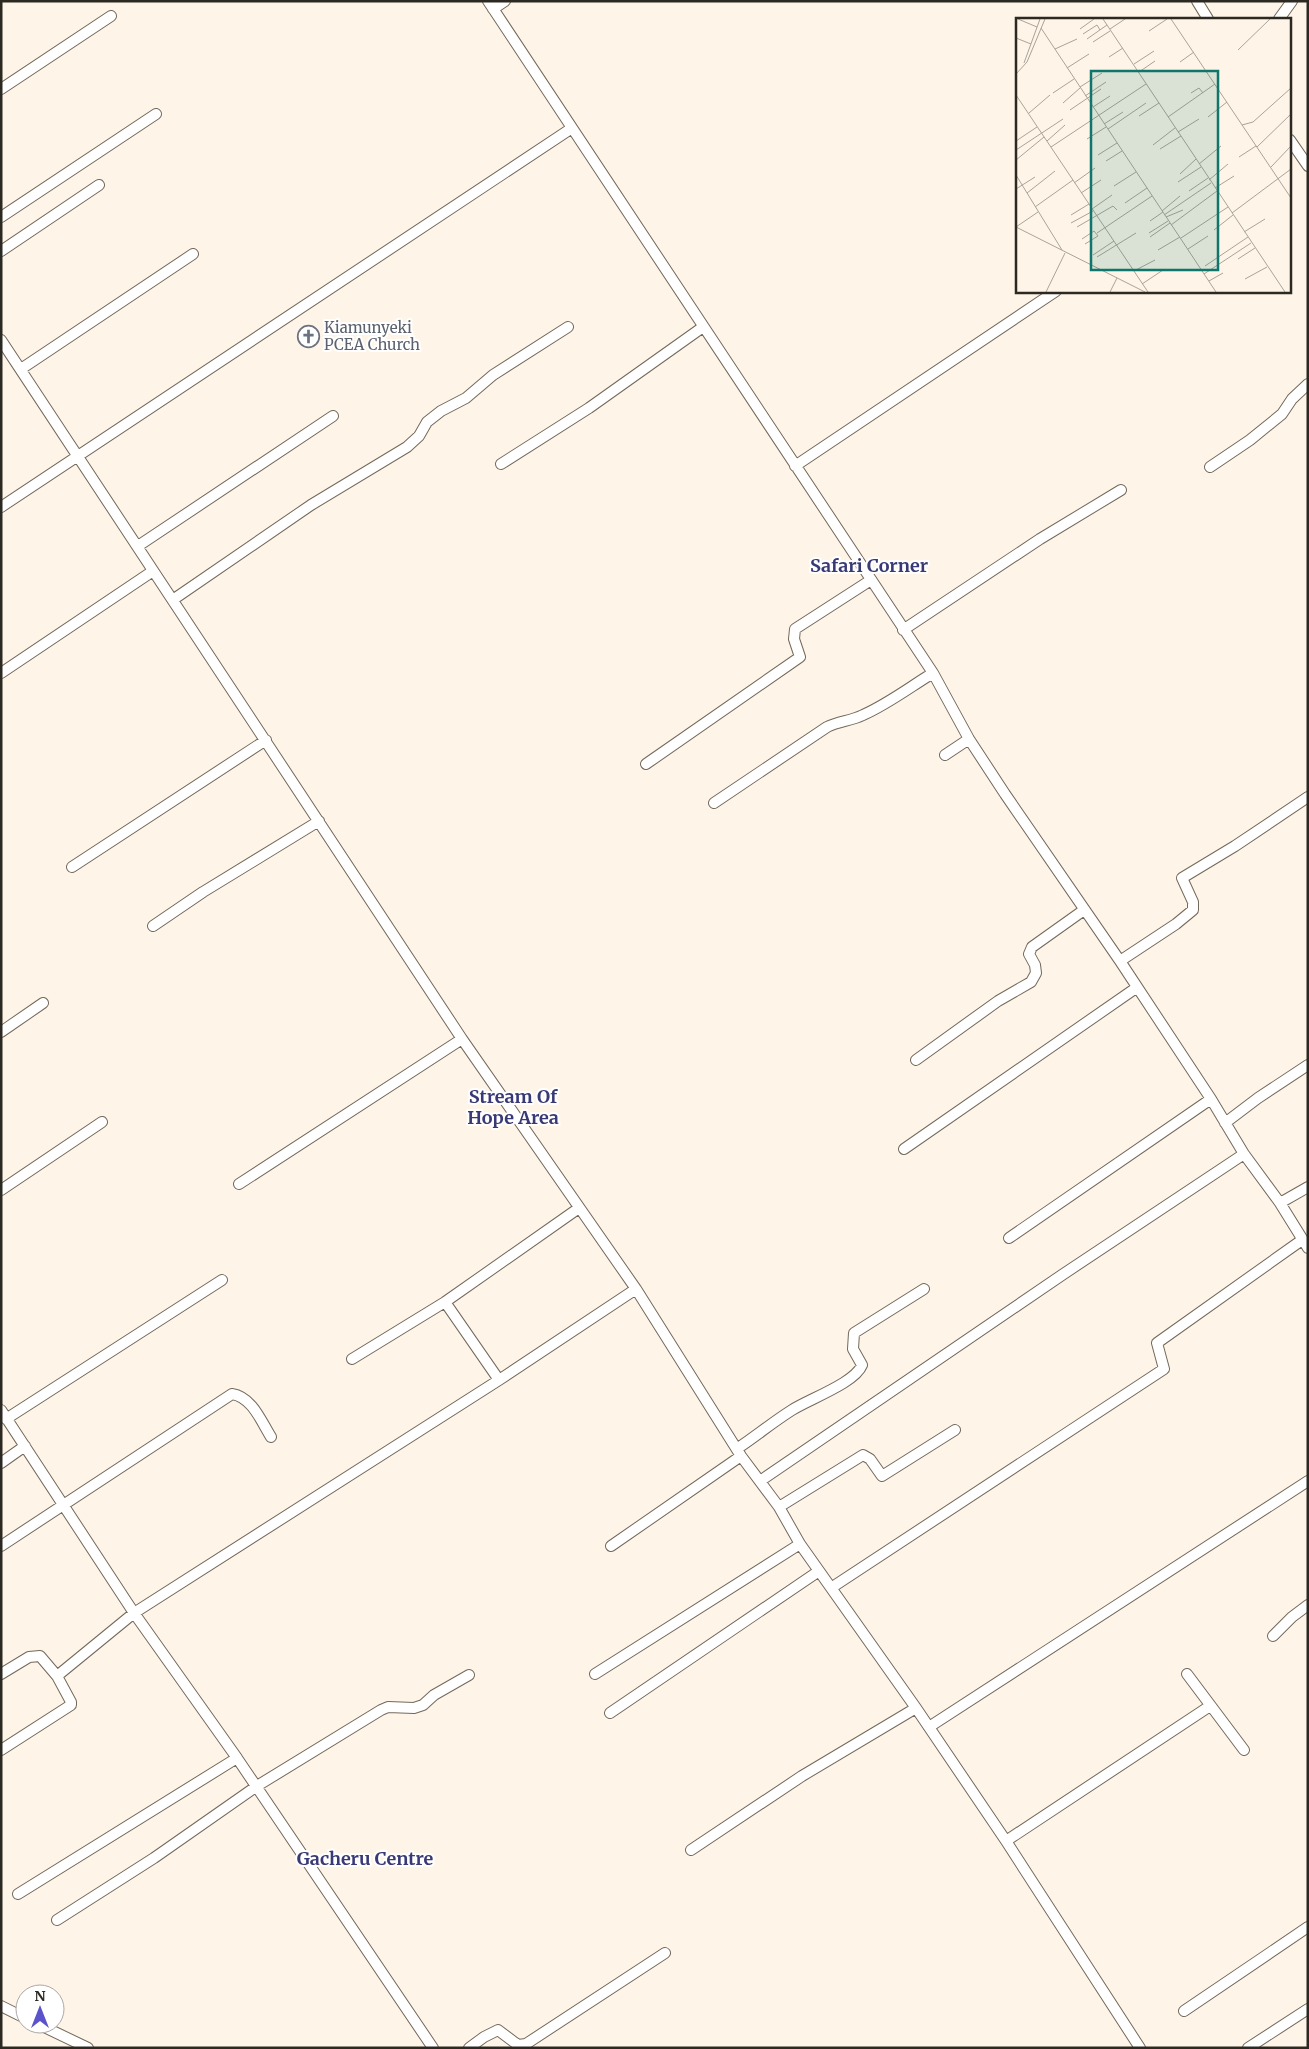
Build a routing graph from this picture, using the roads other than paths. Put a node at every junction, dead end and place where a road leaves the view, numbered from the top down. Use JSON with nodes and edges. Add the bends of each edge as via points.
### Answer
{"nodes":[{"id":1,"x":505,"y":1,"type":"edge"},
{"id":2,"x":1197,"y":1,"type":"edge"},
{"id":3,"x":1292,"y":1,"type":"edge"},
{"id":4,"x":491,"y":5,"type":"edge"},
{"id":5,"x":110,"y":16,"type":"dead end"},
{"id":6,"x":1207,"y":18,"type":"edge"},
{"id":7,"x":1280,"y":18,"type":"edge"},
{"id":8,"x":1,"y":89,"type":"edge"},
{"id":9,"x":156,"y":114,"type":"dead end"},
{"id":10,"x":572,"y":128,"type":"junction"},
{"id":11,"x":1292,"y":143,"type":"edge"},
{"id":12,"x":1308,"y":166,"type":"edge"},
{"id":13,"x":99,"y":185,"type":"dead end"},
{"id":14,"x":1,"y":217,"type":"edge"},
{"id":15,"x":1,"y":251,"type":"edge"},
{"id":16,"x":193,"y":254,"type":"dead end"},
{"id":17,"x":1055,"y":292,"type":"edge"},
{"id":18,"x":568,"y":327,"type":"dead end"},
{"id":19,"x":703,"y":327,"type":"junction"},
{"id":20,"x":1,"y":340,"type":"edge"},
{"id":21,"x":21,"y":369,"type":"junction"},
{"id":22,"x":1308,"y":384,"type":"edge"},
{"id":23,"x":333,"y":416,"type":"dead end"},
{"id":24,"x":78,"y":456,"type":"junction"},
{"id":25,"x":501,"y":464,"type":"dead end"},
{"id":26,"x":795,"y":466,"type":"junction"},
{"id":27,"x":1210,"y":467,"type":"dead end"},
{"id":28,"x":1120,"y":490,"type":"dead end"},
{"id":29,"x":1,"y":507,"type":"edge"},
{"id":30,"x":138,"y":546,"type":"junction"},
{"id":31,"x":153,"y":571,"type":"junction"},
{"id":32,"x":871,"y":580,"type":"junction"},
{"id":33,"x":174,"y":599,"type":"junction"},
{"id":34,"x":903,"y":630,"type":"junction"},
{"id":35,"x":1,"y":673,"type":"edge"},
{"id":36,"x":933,"y":673,"type":"junction"},
{"id":37,"x":970,"y":739,"type":"junction"},
{"id":38,"x":266,"y":740,"type":"junction"},
{"id":39,"x":945,"y":755,"type":"dead end"},
{"id":40,"x":646,"y":764,"type":"dead end"},
{"id":41,"x":1308,"y":797,"type":"edge"},
{"id":42,"x":714,"y":803,"type":"dead end"},
{"id":43,"x":319,"y":822,"type":"junction"},
{"id":44,"x":72,"y":867,"type":"dead end"},
{"id":45,"x":1084,"y":910,"type":"junction"},
{"id":46,"x":154,"y":926,"type":"dead end"},
{"id":47,"x":1120,"y":961,"type":"junction"},
{"id":48,"x":1136,"y":988,"type":"junction"},
{"id":49,"x":43,"y":1003,"type":"dead end"},
{"id":50,"x":1,"y":1032,"type":"edge"},
{"id":51,"x":462,"y":1039,"type":"junction"},
{"id":52,"x":916,"y":1060,"type":"dead end"},
{"id":53,"x":1308,"y":1065,"type":"edge"},
{"id":54,"x":1211,"y":1099,"type":"junction"},
{"id":55,"x":102,"y":1122,"type":"dead end"},
{"id":56,"x":1225,"y":1123,"type":"junction"},
{"id":57,"x":904,"y":1148,"type":"dead end"},
{"id":58,"x":1244,"y":1154,"type":"junction"},
{"id":59,"x":239,"y":1184,"type":"dead end"},
{"id":60,"x":1308,"y":1187,"type":"edge"},
{"id":61,"x":1,"y":1190,"type":"edge"},
{"id":62,"x":1280,"y":1203,"type":"junction"},
{"id":63,"x":579,"y":1208,"type":"junction"},
{"id":64,"x":1009,"y":1238,"type":"dead end"},
{"id":65,"x":1305,"y":1244,"type":"edge"},
{"id":66,"x":222,"y":1280,"type":"dead end"},
{"id":67,"x":636,"y":1289,"type":"junction"},
{"id":68,"x":924,"y":1289,"type":"dead end"},
{"id":69,"x":444,"y":1302,"type":"junction"},
{"id":70,"x":352,"y":1359,"type":"dead end"},
{"id":71,"x":499,"y":1380,"type":"junction"},
{"id":72,"x":4,"y":1414,"type":"edge"},
{"id":73,"x":955,"y":1430,"type":"dead end"},
{"id":74,"x":271,"y":1437,"type":"dead end"},
{"id":75,"x":25,"y":1446,"type":"junction"},
{"id":76,"x":740,"y":1452,"type":"junction"},
{"id":77,"x":1,"y":1463,"type":"edge"},
{"id":78,"x":760,"y":1481,"type":"junction"},
{"id":79,"x":1308,"y":1481,"type":"edge"},
{"id":80,"x":64,"y":1506,"type":"junction"},
{"id":81,"x":779,"y":1507,"type":"junction"},
{"id":82,"x":800,"y":1544,"type":"junction"},
{"id":83,"x":1,"y":1546,"type":"edge"},
{"id":84,"x":611,"y":1546,"type":"dead end"},
{"id":85,"x":819,"y":1571,"type":"junction"},
{"id":86,"x":831,"y":1588,"type":"junction"},
{"id":87,"x":1308,"y":1605,"type":"edge"},
{"id":88,"x":134,"y":1613,"type":"junction"},
{"id":89,"x":1273,"y":1636,"type":"dead end"},
{"id":90,"x":1,"y":1674,"type":"edge"},
{"id":91,"x":595,"y":1674,"type":"dead end"},
{"id":92,"x":1187,"y":1674,"type":"dead end"},
{"id":93,"x":469,"y":1675,"type":"dead end"},
{"id":94,"x":57,"y":1676,"type":"junction"},
{"id":95,"x":1210,"y":1706,"type":"junction"},
{"id":96,"x":916,"y":1708,"type":"junction"},
{"id":97,"x":610,"y":1713,"type":"dead end"},
{"id":98,"x":929,"y":1727,"type":"junction"},
{"id":99,"x":1,"y":1750,"type":"edge"},
{"id":100,"x":1244,"y":1750,"type":"dead end"},
{"id":101,"x":238,"y":1758,"type":"junction"},
{"id":102,"x":257,"y":1786,"type":"junction"},
{"id":103,"x":1006,"y":1840,"type":"junction"},
{"id":104,"x":691,"y":1850,"type":"dead end"},
{"id":105,"x":18,"y":1894,"type":"dead end"},
{"id":106,"x":57,"y":1920,"type":"dead end"},
{"id":107,"x":1308,"y":1927,"type":"edge"},
{"id":108,"x":665,"y":1953,"type":"dead end"},
{"id":109,"x":1,"y":2006,"type":"edge"},
{"id":110,"x":1308,"y":2009,"type":"edge"},
{"id":111,"x":1184,"y":2011,"type":"dead end"},
{"id":112,"x":15,"y":2013,"type":"edge"},
{"id":113,"x":59,"y":2034,"type":"edge"},
{"id":114,"x":88,"y":2048,"type":"edge"},
{"id":115,"x":433,"y":2048,"type":"edge"},
{"id":116,"x":469,"y":2048,"type":"edge"},
{"id":117,"x":1140,"y":2048,"type":"edge"},
{"id":118,"x":1248,"y":2048,"type":"edge"}],
"edges":[{"from":1,"to":4,"type":"street"},
{"from":2,"to":6,"type":"street"},
{"from":3,"to":7,"type":"street"},
{"from":4,"to":10,"type":"street"},
{"from":5,"to":8,"type":"street"},
{"from":9,"to":14,"type":"street"},
{"from":10,"to":19,"type":"street"},
{"from":10,"to":24,"type":"street"},
{"from":11,"to":12,"type":"street"},
{"from":13,"to":15,"type":"street"},
{"from":16,"to":21,"type":"street"},
{"from":17,"to":26,"type":"street"},
{"from":18,"to":33,"type":"street","via":[[493,375],[466,398],[441,411],[427,422],[407,447],[311,505]]},
{"from":19,"to":25,"type":"street","via":[[589,408]]},
{"from":19,"to":26,"type":"street"},
{"from":20,"to":21,"type":"street"},
{"from":21,"to":24,"type":"street"},
{"from":22,"to":27,"type":"street","via":[[1282,414]]},
{"from":23,"to":30,"type":"street"},
{"from":24,"to":29,"type":"street"},
{"from":24,"to":30,"type":"street"},
{"from":26,"to":32,"type":"street"},
{"from":28,"to":34,"type":"street","via":[[1040,538]]},
{"from":30,"to":31,"type":"street"},
{"from":31,"to":33,"type":"street"},
{"from":31,"to":35,"type":"street"},
{"from":32,"to":34,"type":"street"},
{"from":32,"to":40,"type":"street","via":[[795,630],[794,639],[800,657]]},
{"from":33,"to":38,"type":"street"},
{"from":34,"to":36,"type":"street"},
{"from":36,"to":37,"type":"street"},
{"from":36,"to":42,"type":"street","via":[[882,706],[827,727]]},
{"from":37,"to":39,"type":"street"},
{"from":37,"to":45,"type":"street"},
{"from":38,"to":43,"type":"street"},
{"from":38,"to":44,"type":"street"},
{"from":41,"to":47,"type":"street","via":[[1182,878],[1193,902],[1193,910]]},
{"from":43,"to":46,"type":"street","via":[[203,892]]},
{"from":43,"to":51,"type":"street"},
{"from":45,"to":47,"type":"street"},
{"from":45,"to":52,"type":"street","via":[[1032,947],[1029,954],[1036,974],[1031,982],[998,1000]]},
{"from":47,"to":48,"type":"street"},
{"from":48,"to":54,"type":"street"},
{"from":48,"to":57,"type":"street"},
{"from":49,"to":50,"type":"street"},
{"from":51,"to":59,"type":"street"},
{"from":51,"to":63,"type":"street"},
{"from":53,"to":56,"type":"street"},
{"from":54,"to":56,"type":"street"},
{"from":54,"to":64,"type":"street"},
{"from":55,"to":61,"type":"street"},
{"from":56,"to":58,"type":"street"},
{"from":58,"to":62,"type":"street"},
{"from":58,"to":78,"type":"street"},
{"from":60,"to":62,"type":"street"},
{"from":62,"to":65,"type":"street"},
{"from":63,"to":67,"type":"street"},
{"from":63,"to":69,"type":"street"},
{"from":65,"to":86,"type":"street","via":[[1157,1343],[1164,1369]]},
{"from":66,"to":72,"type":"street"},
{"from":67,"to":71,"type":"street"},
{"from":67,"to":76,"type":"street"},
{"from":68,"to":76,"type":"street","via":[[854,1333],[853,1350],[862,1365],[851,1378],[792,1410]]},
{"from":69,"to":70,"type":"street"},
{"from":69,"to":71,"type":"street"},
{"from":71,"to":88,"type":"street"},
{"from":72,"to":75,"type":"street"},
{"from":73,"to":81,"type":"street","via":[[882,1476],[870,1459],[863,1455]]},
{"from":74,"to":80,"type":"street","via":[[247,1399],[232,1394]]},
{"from":75,"to":77,"type":"street"},
{"from":75,"to":80,"type":"street"},
{"from":76,"to":78,"type":"street"},
{"from":76,"to":84,"type":"street"},
{"from":78,"to":81,"type":"street"},
{"from":79,"to":98,"type":"street"},
{"from":80,"to":83,"type":"street"},
{"from":80,"to":88,"type":"street"},
{"from":81,"to":82,"type":"street"},
{"from":82,"to":85,"type":"street"},
{"from":82,"to":91,"type":"street"},
{"from":85,"to":86,"type":"street"},
{"from":85,"to":97,"type":"street"},
{"from":86,"to":96,"type":"street"},
{"from":87,"to":89,"type":"street"},
{"from":88,"to":94,"type":"street"},
{"from":88,"to":101,"type":"street"},
{"from":90,"to":94,"type":"street","via":[[28,1657],[40,1656]]},
{"from":92,"to":95,"type":"street"},
{"from":93,"to":102,"type":"street","via":[[423,1705],[381,1710]]},
{"from":94,"to":99,"type":"street","via":[[71,1705]]},
{"from":95,"to":100,"type":"street"},
{"from":95,"to":103,"type":"street"},
{"from":96,"to":98,"type":"street"},
{"from":96,"to":104,"type":"street","via":[[802,1776]]},
{"from":98,"to":103,"type":"street"},
{"from":101,"to":102,"type":"street"},
{"from":101,"to":105,"type":"street"},
{"from":102,"to":106,"type":"street"},
{"from":102,"to":115,"type":"street"},
{"from":103,"to":117,"type":"street"},
{"from":107,"to":111,"type":"street"},
{"from":108,"to":116,"type":"street","via":[[526,2044],[518,2045],[498,2030]]},
{"from":109,"to":112,"type":"street"},
{"from":110,"to":118,"type":"street"},
{"from":113,"to":114,"type":"street"}]}
